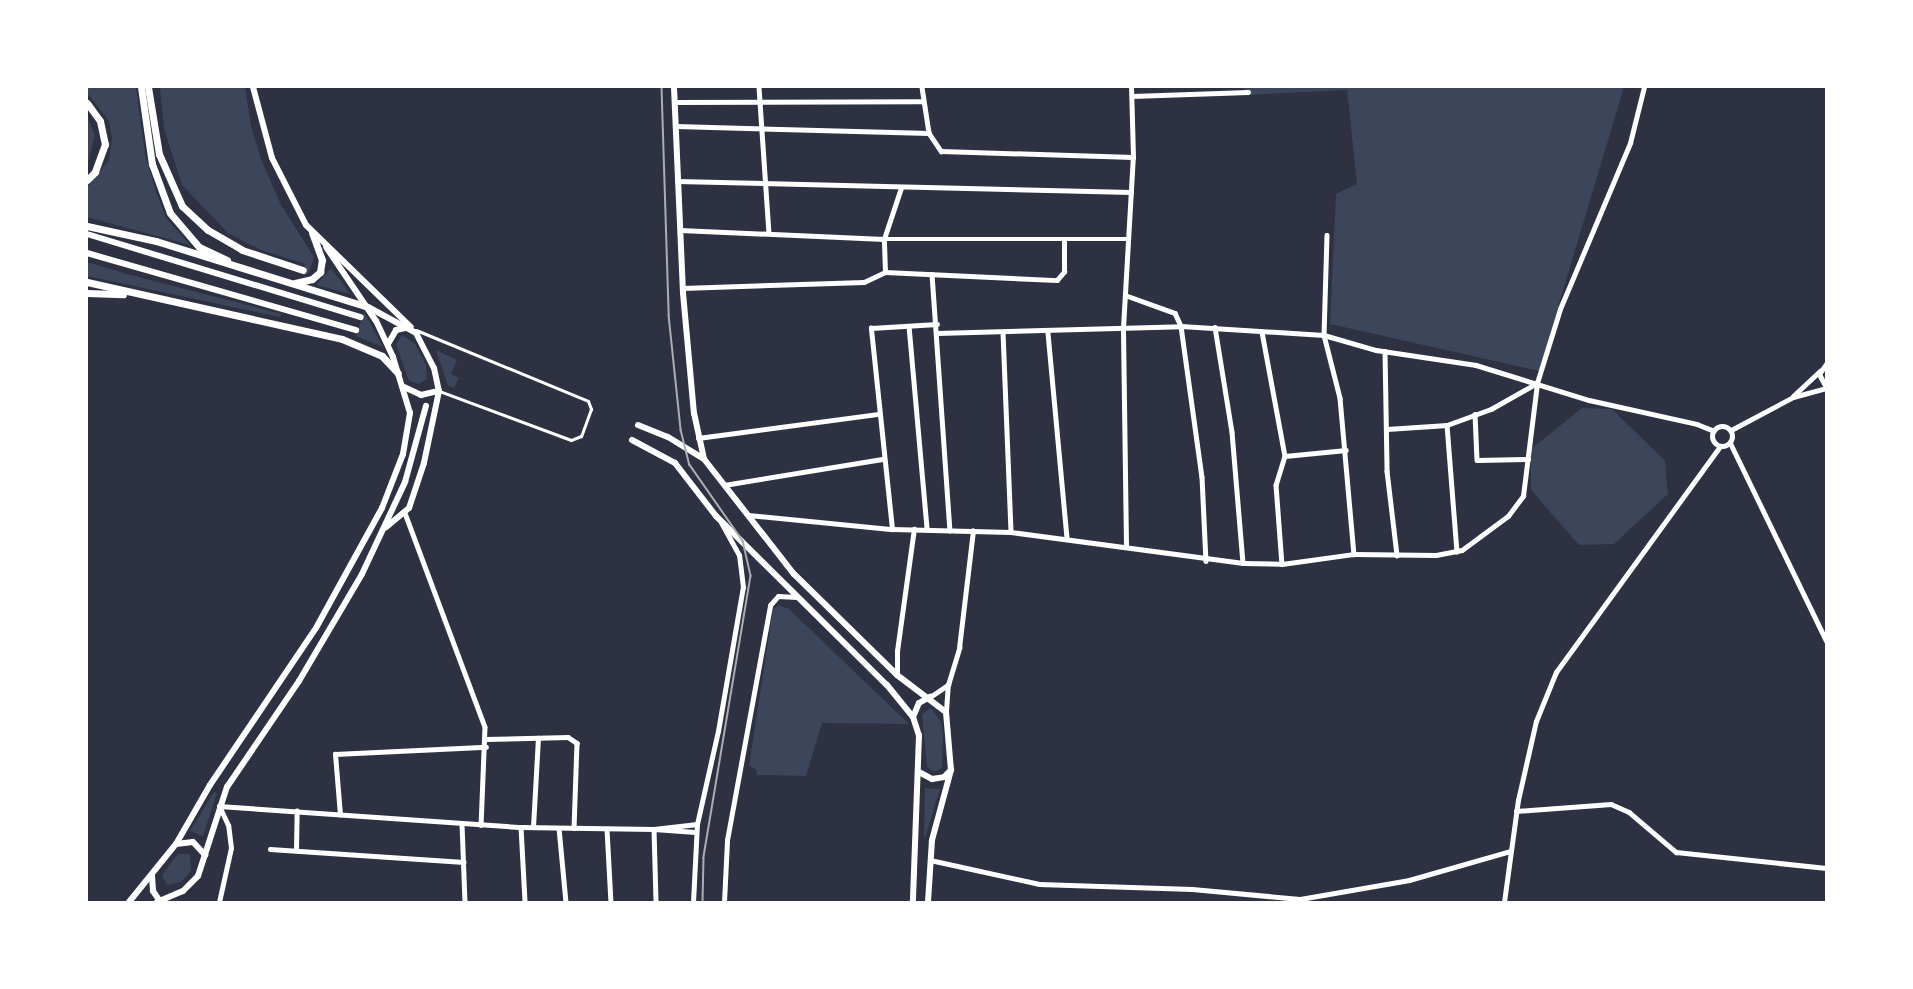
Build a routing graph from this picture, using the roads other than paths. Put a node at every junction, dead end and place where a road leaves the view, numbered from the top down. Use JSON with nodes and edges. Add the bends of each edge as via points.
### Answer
{"nodes":[{"id":1,"x":141,"y":87,"type":"edge"},
{"id":2,"x":148,"y":87,"type":"edge"},
{"id":3,"x":253,"y":87,"type":"edge"},
{"id":4,"x":674,"y":87,"type":"edge"},
{"id":5,"x":759,"y":87,"type":"edge"},
{"id":6,"x":922,"y":87,"type":"edge"},
{"id":7,"x":1131,"y":87,"type":"edge"},
{"id":8,"x":1644,"y":87,"type":"edge"},
{"id":9,"x":1248,"y":92,"type":"dead end"},
{"id":10,"x":1132,"y":96,"type":"junction"},
{"id":11,"x":922,"y":101,"type":"junction"},
{"id":12,"x":675,"y":102,"type":"junction"},
{"id":13,"x":87,"y":103,"type":"edge"},
{"id":14,"x":760,"y":103,"type":"junction"},
{"id":15,"x":676,"y":126,"type":"junction"},
{"id":16,"x":762,"y":129,"type":"junction"},
{"id":17,"x":929,"y":133,"type":"junction"},
{"id":18,"x":1133,"y":156,"type":"junction"},
{"id":19,"x":87,"y":180,"type":"edge"},
{"id":20,"x":677,"y":181,"type":"junction"},
{"id":21,"x":766,"y":183,"type":"junction"},
{"id":22,"x":901,"y":188,"type":"junction"},
{"id":23,"x":1131,"y":192,"type":"junction"},
{"id":24,"x":87,"y":226,"type":"edge"},
{"id":25,"x":680,"y":230,"type":"junction"},
{"id":26,"x":312,"y":233,"type":"junction"},
{"id":27,"x":769,"y":233,"type":"junction"},
{"id":28,"x":87,"y":234,"type":"edge"},
{"id":29,"x":1327,"y":235,"type":"dead end"},
{"id":30,"x":884,"y":239,"type":"junction"},
{"id":31,"x":1127,"y":239,"type":"junction"},
{"id":32,"x":1064,"y":240,"type":"junction"},
{"id":33,"x":326,"y":247,"type":"junction"},
{"id":34,"x":87,"y":253,"type":"edge"},
{"id":35,"x":303,"y":270,"type":"dead end"},
{"id":36,"x":885,"y":272,"type":"junction"},
{"id":37,"x":260,"y":274,"type":"junction"},
{"id":38,"x":932,"y":274,"type":"junction"},
{"id":39,"x":87,"y":282,"type":"edge"},
{"id":40,"x":291,"y":283,"type":"junction"},
{"id":41,"x":682,"y":288,"type":"junction"},
{"id":42,"x":87,"y":293,"type":"edge"},
{"id":43,"x":141,"y":294,"type":"junction"},
{"id":44,"x":1125,"y":295,"type":"junction"},
{"id":45,"x":368,"y":307,"type":"junction"},
{"id":46,"x":361,"y":317,"type":"dead end"},
{"id":47,"x":937,"y":324,"type":"junction"},
{"id":48,"x":909,"y":326,"type":"junction"},
{"id":49,"x":1181,"y":326,"type":"junction"},
{"id":50,"x":411,"y":327,"type":"junction"},
{"id":51,"x":1215,"y":327,"type":"junction"},
{"id":52,"x":1123,"y":328,"type":"junction"},
{"id":53,"x":356,"y":330,"type":"dead end"},
{"id":54,"x":1003,"y":332,"type":"junction"},
{"id":55,"x":1262,"y":332,"type":"junction"},
{"id":56,"x":937,"y":333,"type":"junction"},
{"id":57,"x":1048,"y":333,"type":"junction"},
{"id":58,"x":1324,"y":335,"type":"junction"},
{"id":59,"x":388,"y":344,"type":"junction"},
{"id":60,"x":1385,"y":351,"type":"junction"},
{"id":61,"x":1826,"y":364,"type":"edge"},
{"id":62,"x":1820,"y":370,"type":"junction"},
{"id":63,"x":398,"y":374,"type":"junction"},
{"id":64,"x":1537,"y":383,"type":"junction"},
{"id":65,"x":404,"y":387,"type":"junction"},
{"id":66,"x":1826,"y":388,"type":"edge"},
{"id":67,"x":439,"y":391,"type":"junction"},
{"id":68,"x":1793,"y":397,"type":"junction"},
{"id":69,"x":426,"y":406,"type":"dead end"},
{"id":70,"x":878,"y":414,"type":"junction"},
{"id":71,"x":1475,"y":414,"type":"junction"},
{"id":72,"x":638,"y":425,"type":"dead end"},
{"id":73,"x":1447,"y":425,"type":"junction"},
{"id":74,"x":1387,"y":429,"type":"junction"},
{"id":75,"x":1731,"y":430,"type":"junction"},
{"id":76,"x":1714,"y":431,"type":"junction"},
{"id":77,"x":698,"y":438,"type":"junction"},
{"id":78,"x":632,"y":440,"type":"dead end"},
{"id":79,"x":1730,"y":443,"type":"junction"},
{"id":80,"x":1720,"y":446,"type":"junction"},
{"id":81,"x":1346,"y":450,"type":"junction"},
{"id":82,"x":1285,"y":456,"type":"junction"},
{"id":83,"x":704,"y":459,"type":"junction"},
{"id":84,"x":882,"y":459,"type":"junction"},
{"id":85,"x":1528,"y":459,"type":"junction"},
{"id":86,"x":724,"y":485,"type":"junction"},
{"id":87,"x":405,"y":513,"type":"junction"},
{"id":88,"x":744,"y":514,"type":"junction"},
{"id":89,"x":716,"y":516,"type":"junction"},
{"id":90,"x":386,"y":527,"type":"junction"},
{"id":91,"x":892,"y":529,"type":"junction"},
{"id":92,"x":914,"y":529,"type":"junction"},
{"id":93,"x":927,"y":529,"type":"junction"},
{"id":94,"x":950,"y":530,"type":"junction"},
{"id":95,"x":973,"y":531,"type":"junction"},
{"id":96,"x":1011,"y":532,"type":"junction"},
{"id":97,"x":1067,"y":538,"type":"junction"},
{"id":98,"x":1126,"y":546,"type":"junction"},
{"id":99,"x":1457,"y":552,"type":"junction"},
{"id":100,"x":1354,"y":554,"type":"junction"},
{"id":101,"x":1397,"y":555,"type":"junction"},
{"id":102,"x":1206,"y":561,"type":"junction"},
{"id":103,"x":1243,"y":563,"type":"junction"},
{"id":104,"x":1282,"y":564,"type":"junction"},
{"id":105,"x":797,"y":597,"type":"junction"},
{"id":106,"x":1826,"y":641,"type":"edge"},
{"id":107,"x":897,"y":675,"type":"junction"},
{"id":108,"x":948,"y":685,"type":"junction"},
{"id":109,"x":930,"y":697,"type":"junction"},
{"id":110,"x":945,"y":712,"type":"junction"},
{"id":111,"x":913,"y":717,"type":"junction"},
{"id":112,"x":538,"y":738,"type":"junction"},
{"id":113,"x":486,"y":739,"type":"junction"},
{"id":114,"x":486,"y":747,"type":"junction"},
{"id":115,"x":951,"y":770,"type":"junction"},
{"id":116,"x":919,"y":772,"type":"junction"},
{"id":117,"x":219,"y":806,"type":"junction"},
{"id":118,"x":297,"y":811,"type":"junction"},
{"id":119,"x":1516,"y":811,"type":"junction"},
{"id":120,"x":340,"y":815,"type":"junction"},
{"id":121,"x":462,"y":824,"type":"junction"},
{"id":122,"x":696,"y":824,"type":"junction"},
{"id":123,"x":481,"y":825,"type":"junction"},
{"id":124,"x":521,"y":827,"type":"junction"},
{"id":125,"x":534,"y":827,"type":"junction"},
{"id":126,"x":560,"y":828,"type":"junction"},
{"id":127,"x":574,"y":828,"type":"junction"},
{"id":128,"x":607,"y":829,"type":"junction"},
{"id":129,"x":654,"y":829,"type":"junction"},
{"id":130,"x":695,"y":832,"type":"junction"},
{"id":131,"x":177,"y":844,"type":"junction"},
{"id":132,"x":270,"y":849,"type":"dead end"},
{"id":133,"x":296,"y":850,"type":"junction"},
{"id":134,"x":1510,"y":851,"type":"junction"},
{"id":135,"x":205,"y":855,"type":"junction"},
{"id":136,"x":930,"y":860,"type":"junction"},
{"id":137,"x":464,"y":862,"type":"junction"},
{"id":138,"x":1826,"y":868,"type":"edge"},
{"id":139,"x":152,"y":875,"type":"junction"},
{"id":140,"x":1300,"y":900,"type":"edge"},
{"id":141,"x":162,"y":901,"type":"edge"},
{"id":142,"x":129,"y":902,"type":"edge"},
{"id":143,"x":219,"y":902,"type":"edge"},
{"id":144,"x":465,"y":902,"type":"edge"},
{"id":145,"x":525,"y":902,"type":"edge"},
{"id":146,"x":566,"y":902,"type":"edge"},
{"id":147,"x":611,"y":902,"type":"edge"},
{"id":148,"x":656,"y":902,"type":"edge"},
{"id":149,"x":693,"y":902,"type":"edge"},
{"id":150,"x":724,"y":902,"type":"edge"},
{"id":151,"x":913,"y":902,"type":"edge"},
{"id":152,"x":928,"y":902,"type":"edge"},
{"id":153,"x":1504,"y":902,"type":"edge"}],
"edges":[{"from":1,"to":37,"type":"main road","via":[[152,164],[170,213],[199,246]]},
{"from":2,"to":35,"type":"main road","via":[[159,154],[182,206],[208,230],[242,250]]},
{"from":3,"to":26,"type":"main road","via":[[272,158]]},
{"from":4,"to":12,"type":"main road"},
{"from":5,"to":14,"type":"street"},
{"from":6,"to":11,"type":"street"},
{"from":7,"to":10,"type":"street"},
{"from":8,"to":64,"type":"street","via":[[1630,143],[1560,309]]},
{"from":9,"to":10,"type":"street"},
{"from":10,"to":18,"type":"street"},
{"from":11,"to":14,"type":"street"},
{"from":11,"to":17,"type":"street"},
{"from":12,"to":14,"type":"street"},
{"from":12,"to":15,"type":"main road"},
{"from":13,"to":19,"type":"main road","via":[[100,121],[105,144],[95,172]]},
{"from":14,"to":16,"type":"street"},
{"from":15,"to":16,"type":"street"},
{"from":15,"to":20,"type":"main road"},
{"from":16,"to":17,"type":"street"},
{"from":16,"to":21,"type":"street"},
{"from":17,"to":18,"type":"street","via":[[941,151]]},
{"from":18,"to":23,"type":"street"},
{"from":20,"to":21,"type":"street"},
{"from":20,"to":25,"type":"main road"},
{"from":21,"to":22,"type":"street"},
{"from":21,"to":27,"type":"street"},
{"from":22,"to":23,"type":"street"},
{"from":22,"to":30,"type":"street"},
{"from":23,"to":31,"type":"street"},
{"from":24,"to":37,"type":"main road","via":[[156,241]]},
{"from":25,"to":27,"type":"street"},
{"from":25,"to":41,"type":"main road"},
{"from":26,"to":33,"type":"main road"},
{"from":26,"to":40,"type":"main road","via":[[322,260],[320,272],[312,279]]},
{"from":27,"to":30,"type":"street"},
{"from":28,"to":46,"type":"main road"},
{"from":29,"to":58,"type":"street"},
{"from":30,"to":32,"type":"street"},
{"from":30,"to":36,"type":"street"},
{"from":31,"to":32,"type":"street"},
{"from":31,"to":44,"type":"street"},
{"from":32,"to":38,"type":"street","via":[[1064,272],[1057,280]]},
{"from":33,"to":45,"type":"main road"},
{"from":33,"to":50,"type":"main road"},
{"from":34,"to":53,"type":"main road"},
{"from":36,"to":38,"type":"street"},
{"from":36,"to":41,"type":"street","via":[[864,282]]},
{"from":37,"to":40,"type":"main road"},
{"from":38,"to":47,"type":"street"},
{"from":39,"to":43,"type":"main road"},
{"from":40,"to":45,"type":"main road"},
{"from":41,"to":77,"type":"main road"},
{"from":42,"to":43,"type":"main road"},
{"from":43,"to":63,"type":"main road","via":[[342,339],[382,357]]},
{"from":44,"to":49,"type":"street","via":[[1175,313]]},
{"from":44,"to":52,"type":"street"},
{"from":45,"to":50,"type":"main road"},
{"from":45,"to":59,"type":"main road"},
{"from":47,"to":48,"type":"street"},
{"from":47,"to":56,"type":"street"},
{"from":48,"to":70,"type":"street","via":[[870,328]]},
{"from":48,"to":93,"type":"street"},
{"from":49,"to":51,"type":"street"},
{"from":49,"to":52,"type":"street"},
{"from":49,"to":102,"type":"street","via":[[1202,477]]},
{"from":50,"to":59,"type":"main road","via":[[396,330]]},
{"from":50,"to":67,"type":"main road","via":[[424,345]]},
{"from":50,"to":67,"type":"street","via":[[439,343],[588,401],[591,410],[581,436],[572,440]]},
{"from":51,"to":55,"type":"street"},
{"from":51,"to":103,"type":"street","via":[[1232,432]]},
{"from":52,"to":57,"type":"street"},
{"from":52,"to":98,"type":"street"},
{"from":54,"to":56,"type":"street"},
{"from":54,"to":57,"type":"street"},
{"from":54,"to":96,"type":"street"},
{"from":55,"to":58,"type":"street"},
{"from":55,"to":82,"type":"street"},
{"from":56,"to":94,"type":"street"},
{"from":57,"to":97,"type":"street"},
{"from":58,"to":60,"type":"street"},
{"from":58,"to":81,"type":"street","via":[[1340,398]]},
{"from":59,"to":63,"type":"main road"},
{"from":60,"to":64,"type":"street","via":[[1476,365]]},
{"from":60,"to":74,"type":"street"},
{"from":61,"to":62,"type":"street"},
{"from":62,"to":66,"type":"street","via":[[1819,379]]},
{"from":62,"to":68,"type":"street"},
{"from":63,"to":65,"type":"main road"},
{"from":64,"to":71,"type":"street"},
{"from":64,"to":76,"type":"street"},
{"from":64,"to":85,"type":"street"},
{"from":65,"to":67,"type":"main road","via":[[421,395]]},
{"from":65,"to":131,"type":"main road","via":[[410,412],[408,435],[382,508],[316,628],[210,785]]},
{"from":66,"to":68,"type":"street"},
{"from":67,"to":87,"type":"main road","via":[[424,464]]},
{"from":68,"to":75,"type":"street"},
{"from":69,"to":90,"type":"main road","via":[[417,448]]},
{"from":70,"to":77,"type":"street"},
{"from":70,"to":84,"type":"street"},
{"from":71,"to":73,"type":"street"},
{"from":71,"to":85,"type":"street","via":[[1477,460]]},
{"from":72,"to":83,"type":"main road","via":[[668,437]]},
{"from":73,"to":74,"type":"street"},
{"from":73,"to":99,"type":"street"},
{"from":74,"to":101,"type":"street","via":[[1387,471]]},
{"from":75,"to":76,"type":"street","via":[[1722,426]]},
{"from":75,"to":79,"type":"street"},
{"from":76,"to":80,"type":"street","via":[[1713,439]]},
{"from":77,"to":83,"type":"main road"},
{"from":78,"to":89,"type":"main road","via":[[675,463]]},
{"from":79,"to":80,"type":"street"},
{"from":79,"to":106,"type":"street"},
{"from":80,"to":119,"type":"street","via":[[1556,672],[1536,721]]},
{"from":81,"to":82,"type":"street"},
{"from":81,"to":100,"type":"street"},
{"from":82,"to":104,"type":"street","via":[[1276,485]]},
{"from":83,"to":86,"type":"main road"},
{"from":84,"to":86,"type":"street"},
{"from":84,"to":91,"type":"street"},
{"from":85,"to":99,"type":"street","via":[[1523,496],[1508,516]]},
{"from":86,"to":88,"type":"main road"},
{"from":87,"to":90,"type":"main road"},
{"from":87,"to":113,"type":"street","via":[[471,687]]},
{"from":88,"to":91,"type":"street"},
{"from":88,"to":107,"type":"main road","via":[[794,574]]},
{"from":89,"to":105,"type":"main road"},
{"from":89,"to":122,"type":"street","via":[[739,555],[743,587],[718,730]]},
{"from":90,"to":117,"type":"main road","via":[[329,633],[237,771]]},
{"from":91,"to":92,"type":"street"},
{"from":92,"to":93,"type":"street"},
{"from":92,"to":107,"type":"street"},
{"from":93,"to":94,"type":"street"},
{"from":94,"to":95,"type":"street"},
{"from":95,"to":96,"type":"street"},
{"from":95,"to":108,"type":"street","via":[[959,648]]},
{"from":96,"to":97,"type":"street"},
{"from":97,"to":98,"type":"street"},
{"from":98,"to":102,"type":"street"},
{"from":99,"to":101,"type":"street"},
{"from":100,"to":101,"type":"street"},
{"from":100,"to":104,"type":"street"},
{"from":102,"to":103,"type":"street"},
{"from":103,"to":104,"type":"street"},
{"from":105,"to":111,"type":"main road","via":[[887,685]]},
{"from":105,"to":150,"type":"street","via":[[778,596],[770,605],[727,840]]},
{"from":107,"to":109,"type":"main road"},
{"from":108,"to":109,"type":"street"},
{"from":108,"to":110,"type":"street"},
{"from":109,"to":110,"type":"main road"},
{"from":109,"to":111,"type":"main road","via":[[919,703]]},
{"from":110,"to":115,"type":"main road"},
{"from":111,"to":116,"type":"main road","via":[[919,735]]},
{"from":112,"to":113,"type":"street"},
{"from":112,"to":125,"type":"street"},
{"from":112,"to":127,"type":"street","via":[[568,737],[578,743]]},
{"from":113,"to":114,"type":"street"},
{"from":114,"to":120,"type":"street","via":[[335,753]]},
{"from":114,"to":123,"type":"street"},
{"from":115,"to":116,"type":"main road","via":[[944,777],[932,779]]},
{"from":115,"to":136,"type":"main road"},
{"from":116,"to":151,"type":"main road"},
{"from":117,"to":118,"type":"street"},
{"from":117,"to":135,"type":"main road"},
{"from":117,"to":143,"type":"street","via":[[228,825],[231,848]]},
{"from":118,"to":120,"type":"street"},
{"from":118,"to":133,"type":"street"},
{"from":119,"to":134,"type":"street"},
{"from":119,"to":138,"type":"street","via":[[1611,804],[1629,812],[1676,852]]},
{"from":120,"to":121,"type":"street"},
{"from":121,"to":123,"type":"street"},
{"from":121,"to":137,"type":"street"},
{"from":122,"to":129,"type":"street"},
{"from":122,"to":130,"type":"street"},
{"from":123,"to":124,"type":"street"},
{"from":124,"to":125,"type":"street"},
{"from":124,"to":145,"type":"street"},
{"from":125,"to":126,"type":"street"},
{"from":126,"to":127,"type":"street"},
{"from":126,"to":146,"type":"street"},
{"from":127,"to":128,"type":"street"},
{"from":128,"to":129,"type":"street"},
{"from":128,"to":147,"type":"street"},
{"from":129,"to":130,"type":"street"},
{"from":129,"to":148,"type":"street"},
{"from":130,"to":149,"type":"street"},
{"from":131,"to":135,"type":"main road","via":[[193,842]]},
{"from":131,"to":139,"type":"main road"},
{"from":132,"to":133,"type":"street"},
{"from":133,"to":137,"type":"street"},
{"from":134,"to":140,"type":"street","via":[[1409,880]]},
{"from":134,"to":153,"type":"street"},
{"from":135,"to":141,"type":"main road","via":[[191,886]]},
{"from":136,"to":140,"type":"street","via":[[1039,884],[1192,889]]},
{"from":136,"to":152,"type":"main road"},
{"from":137,"to":144,"type":"street"},
{"from":139,"to":141,"type":"main road","via":[[153,891]]},
{"from":139,"to":142,"type":"main road"}]}
